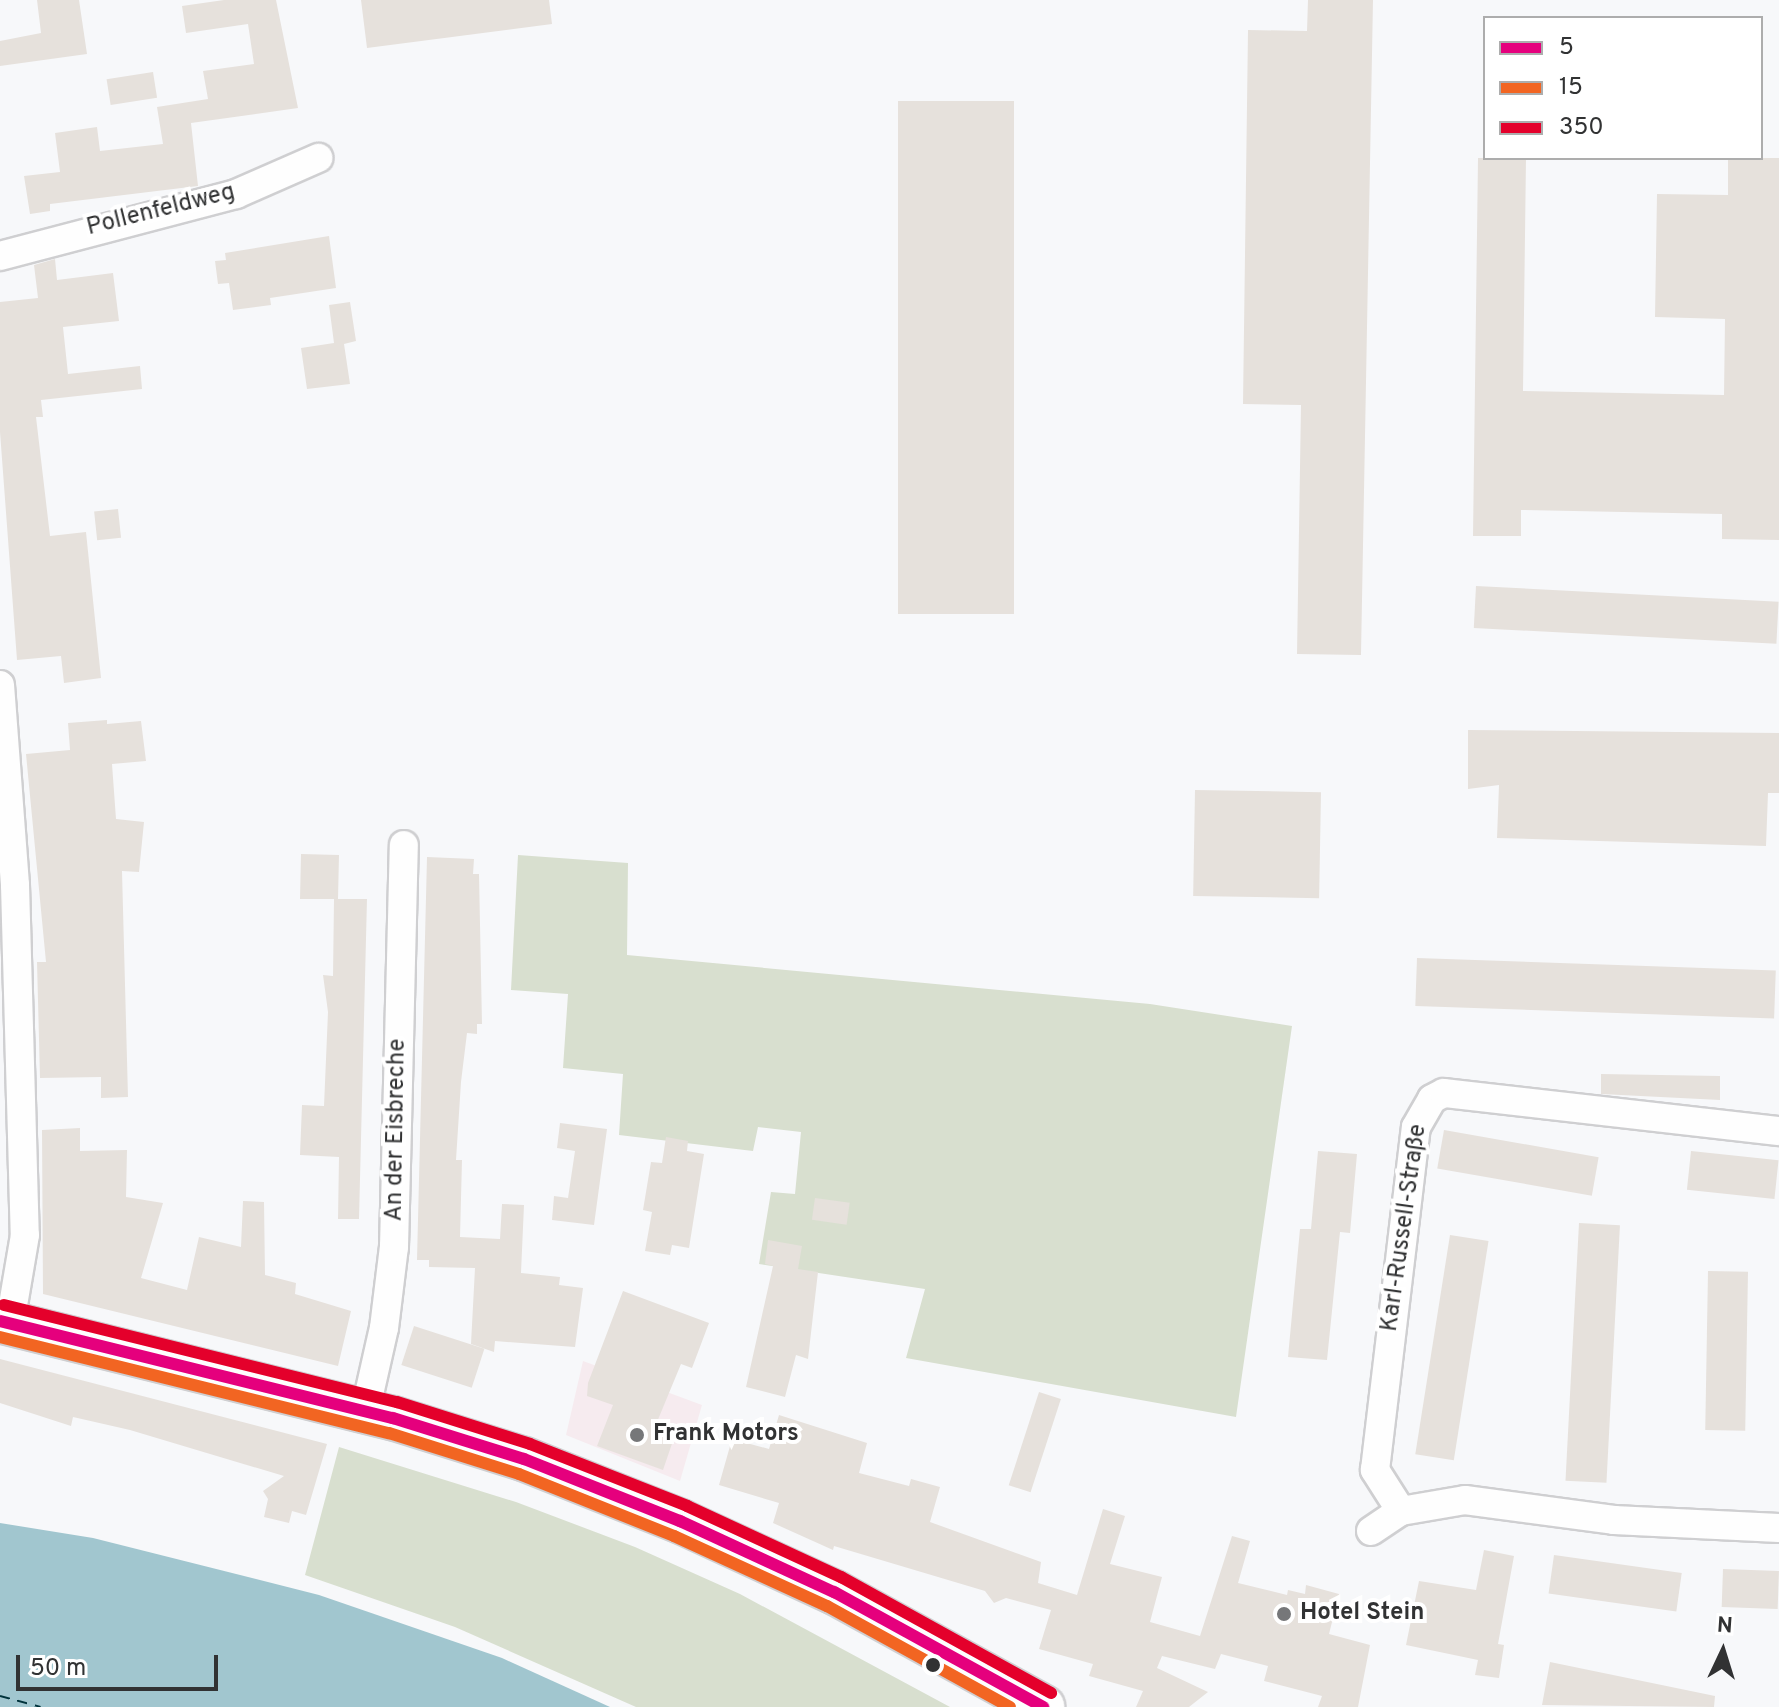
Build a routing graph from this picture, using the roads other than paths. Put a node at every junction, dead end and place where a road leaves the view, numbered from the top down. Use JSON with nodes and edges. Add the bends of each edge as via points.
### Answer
{"nodes":[{"id":1,"x":318,"y":158,"type":"dead end"},
{"id":2,"x":0,"y":256,"type":"edge"},
{"id":3,"x":0,"y":685,"type":"edge"},
{"id":4,"x":2,"y":738,"type":"edge"},
{"id":5,"x":404,"y":845,"type":"dead end"},
{"id":6,"x":1779,"y":1131,"type":"edge"},
{"id":7,"x":5,"y":1322,"type":"edge"},
{"id":8,"x":365,"y":1412,"type":"junction"},
{"id":9,"x":1401,"y":1511,"type":"junction"},
{"id":10,"x":1779,"y":1528,"type":"edge"},
{"id":11,"x":1371,"y":1531,"type":"dead end"},
{"id":12,"x":1043,"y":1707,"type":"edge"}],
"edges":[{"from":1,"to":2,"type":"street","name":"Pollenfeldweg","via":[[236,194]]},
{"from":3,"to":4,"type":"street"},
{"from":4,"to":7,"type":"street","via":[[15,885],[25,1235]]},
{"from":5,"to":8,"type":"street","name":"An der Eisbreche","via":[[394,1247],[384,1328]]},
{"from":6,"to":9,"type":"street","name":"Karl-Russell-Straße","via":[[1444,1093],[1432,1099],[1416,1127],[1375,1470]]},
{"from":7,"to":8,"type":"main road"},
{"from":8,"to":12,"type":"main road","via":[[524,1459],[680,1521],[834,1592]]},
{"from":9,"to":10,"type":"street","via":[[1465,1500],[1614,1520]]},
{"from":9,"to":11,"type":"street"}]}
